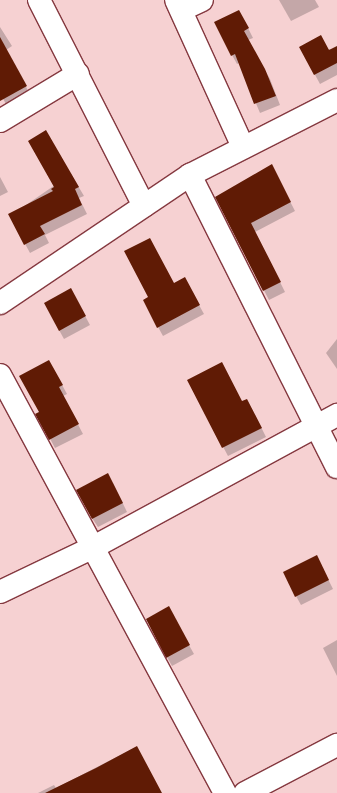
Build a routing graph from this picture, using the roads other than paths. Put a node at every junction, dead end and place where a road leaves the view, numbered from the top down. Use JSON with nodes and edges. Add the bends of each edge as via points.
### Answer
{"nodes":[{"id":1,"x":39,"y":0,"type":"edge"},
{"id":2,"x":202,"y":0,"type":"edge"},
{"id":3,"x":179,"y":5,"type":"edge"},
{"id":4,"x":78,"y":74,"type":"junction"},
{"id":5,"x":337,"y":100,"type":"edge"},
{"id":6,"x":0,"y":121,"type":"edge"},
{"id":7,"x":243,"y":147,"type":"junction"},
{"id":8,"x":190,"y":175,"type":"junction"},
{"id":9,"x":144,"y":206,"type":"junction"},
{"id":10,"x":0,"y":303,"type":"edge"},
{"id":11,"x":0,"y":375,"type":"edge"},
{"id":12,"x":337,"y":415,"type":"edge"},
{"id":13,"x":317,"y":426,"type":"junction"},
{"id":14,"x":337,"y":467,"type":"edge"},
{"id":15,"x":92,"y":548,"type":"junction"},
{"id":16,"x":0,"y":592,"type":"edge"},
{"id":17,"x":337,"y":745,"type":"edge"},
{"id":18,"x":225,"y":793,"type":"edge"},
{"id":19,"x":245,"y":793,"type":"edge"}],
"edges":[{"from":1,"to":4,"type":"street"},
{"from":2,"to":3,"type":"street"},
{"from":3,"to":7,"type":"street"},
{"from":4,"to":6,"type":"street"},
{"from":4,"to":9,"type":"street"},
{"from":5,"to":7,"type":"street"},
{"from":7,"to":8,"type":"street"},
{"from":8,"to":9,"type":"street"},
{"from":8,"to":13,"type":"street"},
{"from":9,"to":10,"type":"street"},
{"from":11,"to":15,"type":"street"},
{"from":12,"to":13,"type":"street"},
{"from":13,"to":14,"type":"street"},
{"from":13,"to":15,"type":"street"},
{"from":15,"to":16,"type":"street"},
{"from":15,"to":18,"type":"street"},
{"from":17,"to":19,"type":"street"}]}
